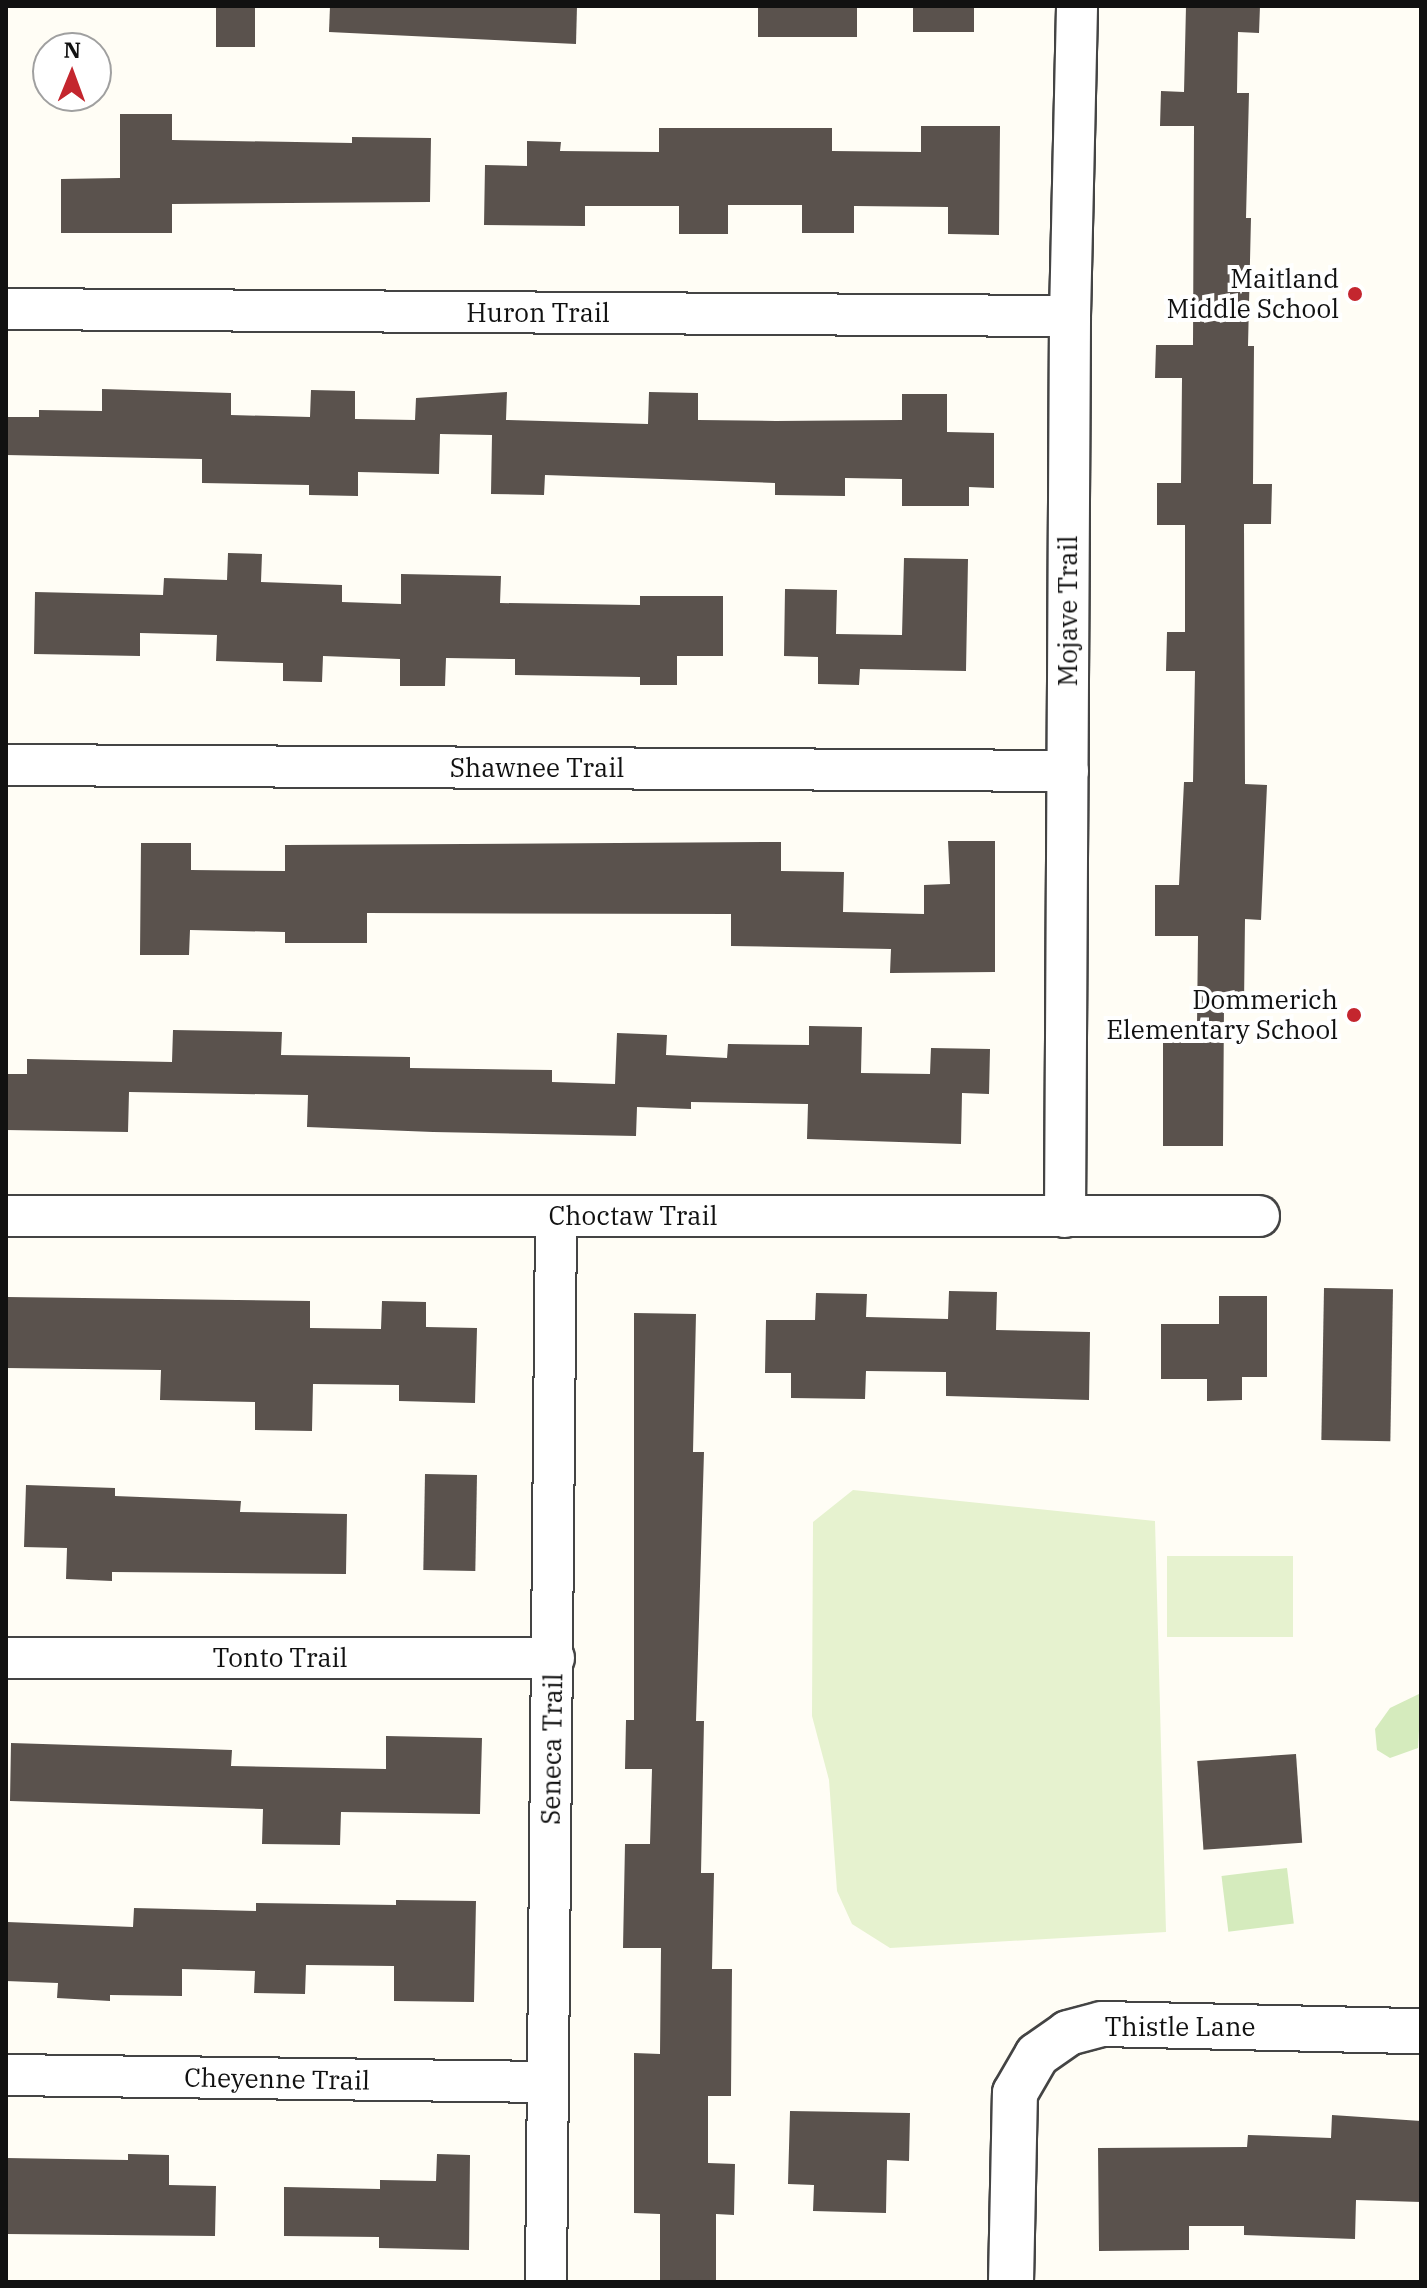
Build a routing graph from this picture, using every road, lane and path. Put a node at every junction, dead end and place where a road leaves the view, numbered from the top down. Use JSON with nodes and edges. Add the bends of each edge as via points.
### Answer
{"nodes":[{"id":1,"x":1077,"y":6,"type":"edge"},
{"id":2,"x":6,"y":309,"type":"edge"},
{"id":3,"x":1070,"y":316,"type":"junction"},
{"id":4,"x":6,"y":765,"type":"edge"},
{"id":5,"x":1068,"y":771,"type":"junction"},
{"id":6,"x":6,"y":1216,"type":"edge"},
{"id":7,"x":556,"y":1216,"type":"junction"},
{"id":8,"x":1259,"y":1216,"type":"dead end"},
{"id":9,"x":1065,"y":1217,"type":"junction"},
{"id":10,"x":6,"y":1658,"type":"edge"},
{"id":11,"x":554,"y":1658,"type":"junction"},
{"id":12,"x":1421,"y":2031,"type":"edge"},
{"id":13,"x":6,"y":2075,"type":"edge"},
{"id":14,"x":548,"y":2082,"type":"junction"},
{"id":15,"x":546,"y":2282,"type":"edge"},
{"id":16,"x":1011,"y":2282,"type":"edge"}],
"edges":[{"from":1,"to":3,"type":"street","name":"Mojave Trail"},
{"from":2,"to":3,"type":"street","name":"Huron Trail"},
{"from":3,"to":5,"type":"street","name":"Mojave Trail"},
{"from":4,"to":5,"type":"street","name":"Shawnee Trail"},
{"from":5,"to":9,"type":"street","name":"Mojave Trail"},
{"from":6,"to":7,"type":"street","name":"Choctaw Trail"},
{"from":7,"to":9,"type":"street","name":"Choctaw Trail"},
{"from":7,"to":11,"type":"street","name":"Seneca Trail"},
{"from":8,"to":9,"type":"street","name":"Choctaw Trail"},
{"from":10,"to":11,"type":"street","name":"Tonto Trail"},
{"from":11,"to":14,"type":"street","name":"Seneca Trail"},
{"from":12,"to":16,"type":"street","name":"Thistle Lane","via":[[1102,2024],[1068,2033],[1037,2055],[1015,2093]]},
{"from":13,"to":14,"type":"street","name":"Cheyenne Trail"},
{"from":14,"to":15,"type":"street","name":"Seneca Trail"}]}
